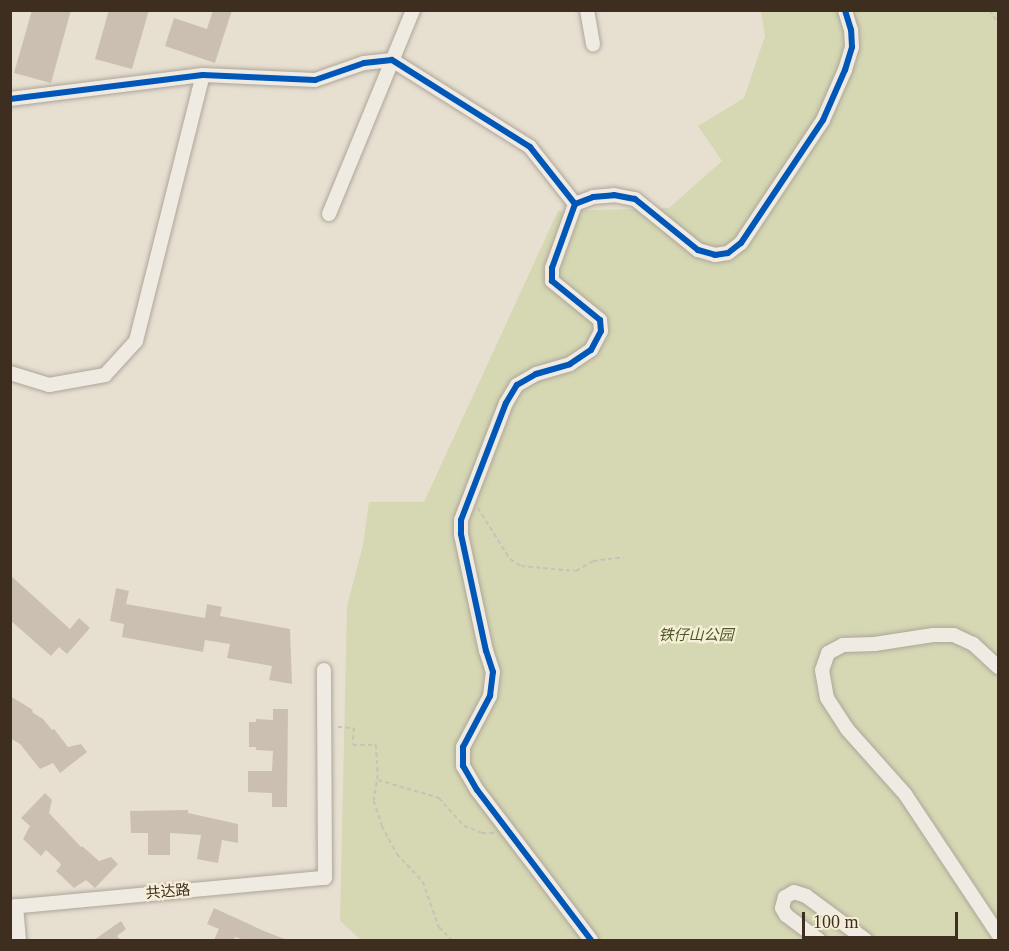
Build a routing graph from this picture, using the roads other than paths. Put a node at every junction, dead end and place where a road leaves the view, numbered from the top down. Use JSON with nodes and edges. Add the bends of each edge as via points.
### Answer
{"nodes":[{"id":1,"x":413,"y":10,"type":"edge"},
{"id":2,"x":587,"y":10,"type":"edge"},
{"id":3,"x":845,"y":10,"type":"edge"},
{"id":4,"x":593,"y":44,"type":"dead end"},
{"id":5,"x":392,"y":60,"type":"junction"},
{"id":6,"x":203,"y":75,"type":"junction"},
{"id":7,"x":10,"y":99,"type":"edge"},
{"id":8,"x":575,"y":204,"type":"junction"},
{"id":9,"x":329,"y":214,"type":"dead end"},
{"id":10,"x":10,"y":373,"type":"edge"},
{"id":11,"x":999,"y":667,"type":"edge"},
{"id":12,"x":324,"y":670,"type":"dead end"},
{"id":13,"x":13,"y":907,"type":"edge"},
{"id":14,"x":999,"y":934,"type":"edge"},
{"id":15,"x":19,"y":940,"type":"edge"},
{"id":16,"x":591,"y":940,"type":"edge"},
{"id":17,"x":819,"y":940,"type":"edge"},
{"id":18,"x":866,"y":940,"type":"edge"}],
"edges":[{"from":1,"to":5,"type":"street"},
{"from":2,"to":4,"type":"street"},
{"from":3,"to":8,"type":"street","via":[[852,47],[823,120],[741,243],[728,253],[715,255],[698,250],[635,199],[614,195]]},
{"from":5,"to":6,"type":"street","via":[[364,63],[315,80]]},
{"from":5,"to":8,"type":"street","via":[[530,147]]},
{"from":5,"to":9,"type":"street"},
{"from":6,"to":7,"type":"street"},
{"from":6,"to":10,"type":"street","via":[[136,341],[105,375],[49,385]]},
{"from":8,"to":16,"type":"street","via":[[552,268],[552,281],[600,320],[602,331],[591,350],[570,364],[536,374],[517,385],[506,403],[461,520],[493,672],[489,696],[462,756],[467,774]]},
{"from":11,"to":14,"type":"street","via":[[973,644],[954,635],[933,635],[843,645],[828,653],[822,670],[827,698],[846,729],[905,794]]},
{"from":12,"to":13,"type":"street","name":"共达路","via":[[325,878]]},
{"from":13,"to":15,"type":"street"},
{"from":17,"to":18,"type":"street","via":[[786,915],[782,908],[784,897],[794,892],[806,896]]}]}
